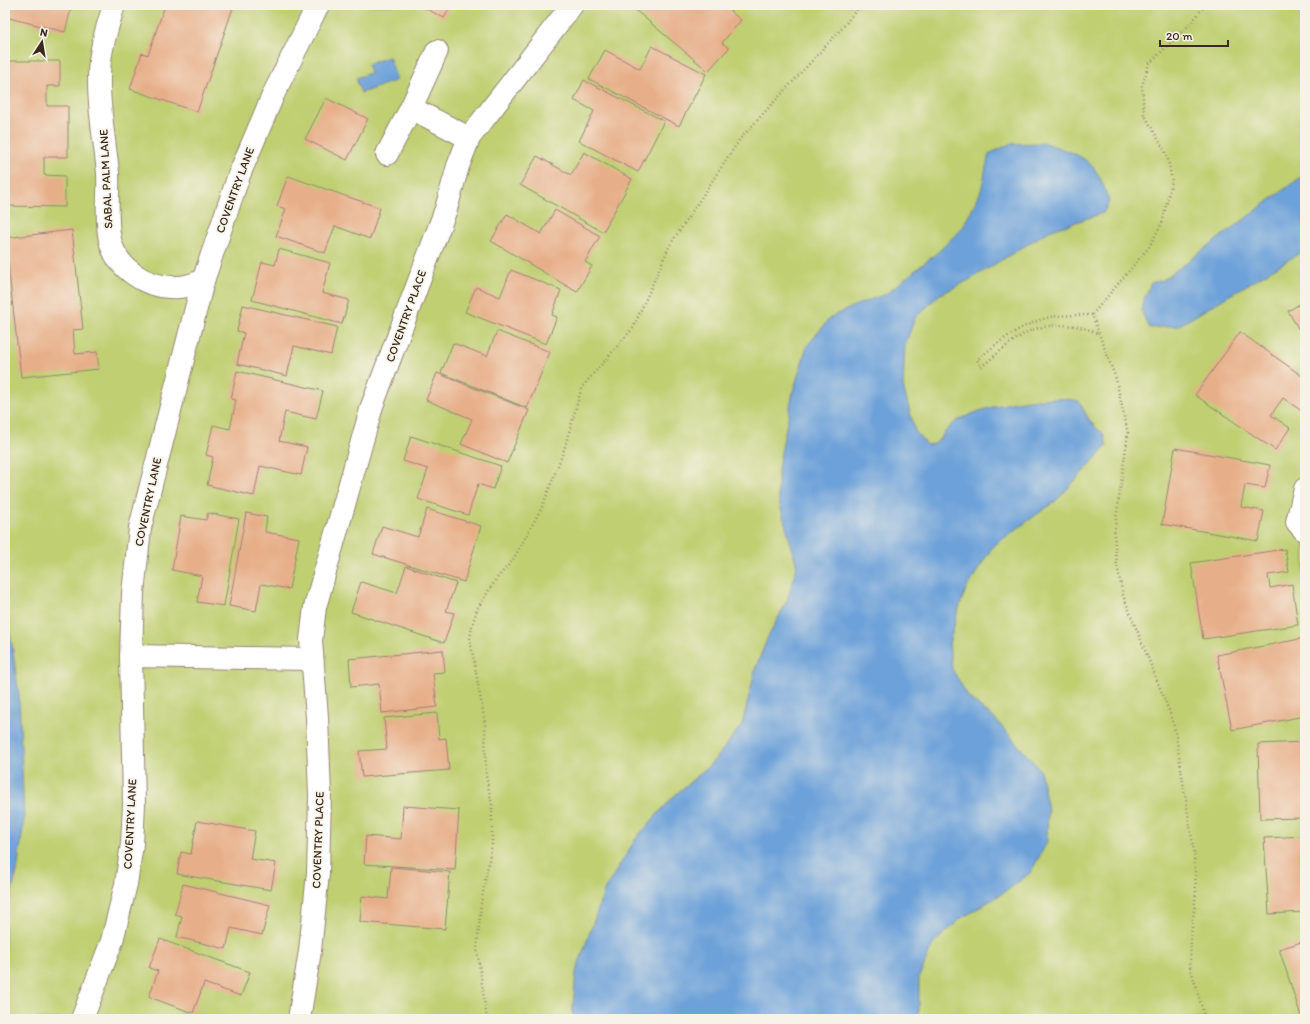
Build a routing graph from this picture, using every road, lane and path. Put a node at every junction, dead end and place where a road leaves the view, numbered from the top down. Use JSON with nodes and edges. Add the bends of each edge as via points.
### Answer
{"nodes":[{"id":1,"x":114,"y":5,"type":"edge"},
{"id":2,"x":318,"y":5,"type":"edge"},
{"id":3,"x":572,"y":5,"type":"edge"},
{"id":4,"x":860,"y":5,"type":"edge"},
{"id":5,"x":1205,"y":5,"type":"edge"},
{"id":6,"x":437,"y":51,"type":"dead end"},
{"id":7,"x":411,"y":108,"type":"junction"},
{"id":8,"x":469,"y":138,"type":"junction"},
{"id":9,"x":387,"y":154,"type":"dead end"},
{"id":10,"x":203,"y":281,"type":"junction"},
{"id":11,"x":1092,"y":315,"type":"junction"},
{"id":12,"x":1099,"y":334,"type":"junction"},
{"id":13,"x":1305,"y":489,"type":"edge"},
{"id":14,"x":1305,"y":531,"type":"edge"},
{"id":15,"x":131,"y":656,"type":"junction"},
{"id":16,"x":312,"y":659,"type":"junction"},
{"id":17,"x":82,"y":1019,"type":"edge"},
{"id":18,"x":299,"y":1019,"type":"edge"},
{"id":19,"x":487,"y":1019,"type":"edge"},
{"id":20,"x":1205,"y":1019,"type":"edge"}],
"edges":[{"from":1,"to":10,"type":"street","name":"SABAL PALM LANE","via":[[104,40],[99,75],[108,175],[109,235],[114,251],[135,276],[149,283],[181,287]]},
{"from":2,"to":10,"type":"street","name":"COVENTRY LANE","via":[[274,92],[239,175]]},
{"from":3,"to":8,"type":"street","name":"COVENTRY PLACE"},
{"from":4,"to":19,"type":"path","via":[[843,27],[740,139],[670,245],[633,328],[582,387],[563,453],[542,507],[513,560],[477,609],[470,639],[485,723],[486,776],[492,805],[492,844],[481,903],[477,949]]},
{"from":5,"to":11,"type":"path","via":[[1191,23],[1149,64],[1142,86],[1144,114],[1168,155],[1172,181],[1162,223],[1149,247]]},
{"from":6,"to":7,"type":"street"},
{"from":7,"to":8,"type":"street"},
{"from":7,"to":9,"type":"street"},
{"from":8,"to":16,"type":"street","name":"COVENTRY PLACE","via":[[446,209],[372,406],[315,608],[311,640]]},
{"from":10,"to":15,"type":"street","name":"COVENTRY LANE","via":[[140,528],[133,593]]},
{"from":11,"to":12,"type":"path"},
{"from":11,"to":12,"type":"path","via":[[1057,316],[1024,326],[977,360],[981,367],[1031,331],[1049,326],[1069,325],[1088,328]]},
{"from":12,"to":20,"type":"path","via":[[1115,376],[1128,433],[1114,534],[1117,564],[1123,595],[1175,730],[1194,852],[1196,893],[1190,966]]},
{"from":13,"to":14,"type":"street","via":[[1297,522]]},
{"from":15,"to":16,"type":"street"},
{"from":15,"to":17,"type":"street","name":"COVENTRY LANE","via":[[134,805],[132,844],[126,884],[112,941]]},
{"from":16,"to":18,"type":"street","name":"COVENTRY PLACE","via":[[320,788],[318,873],[310,950]]}]}
